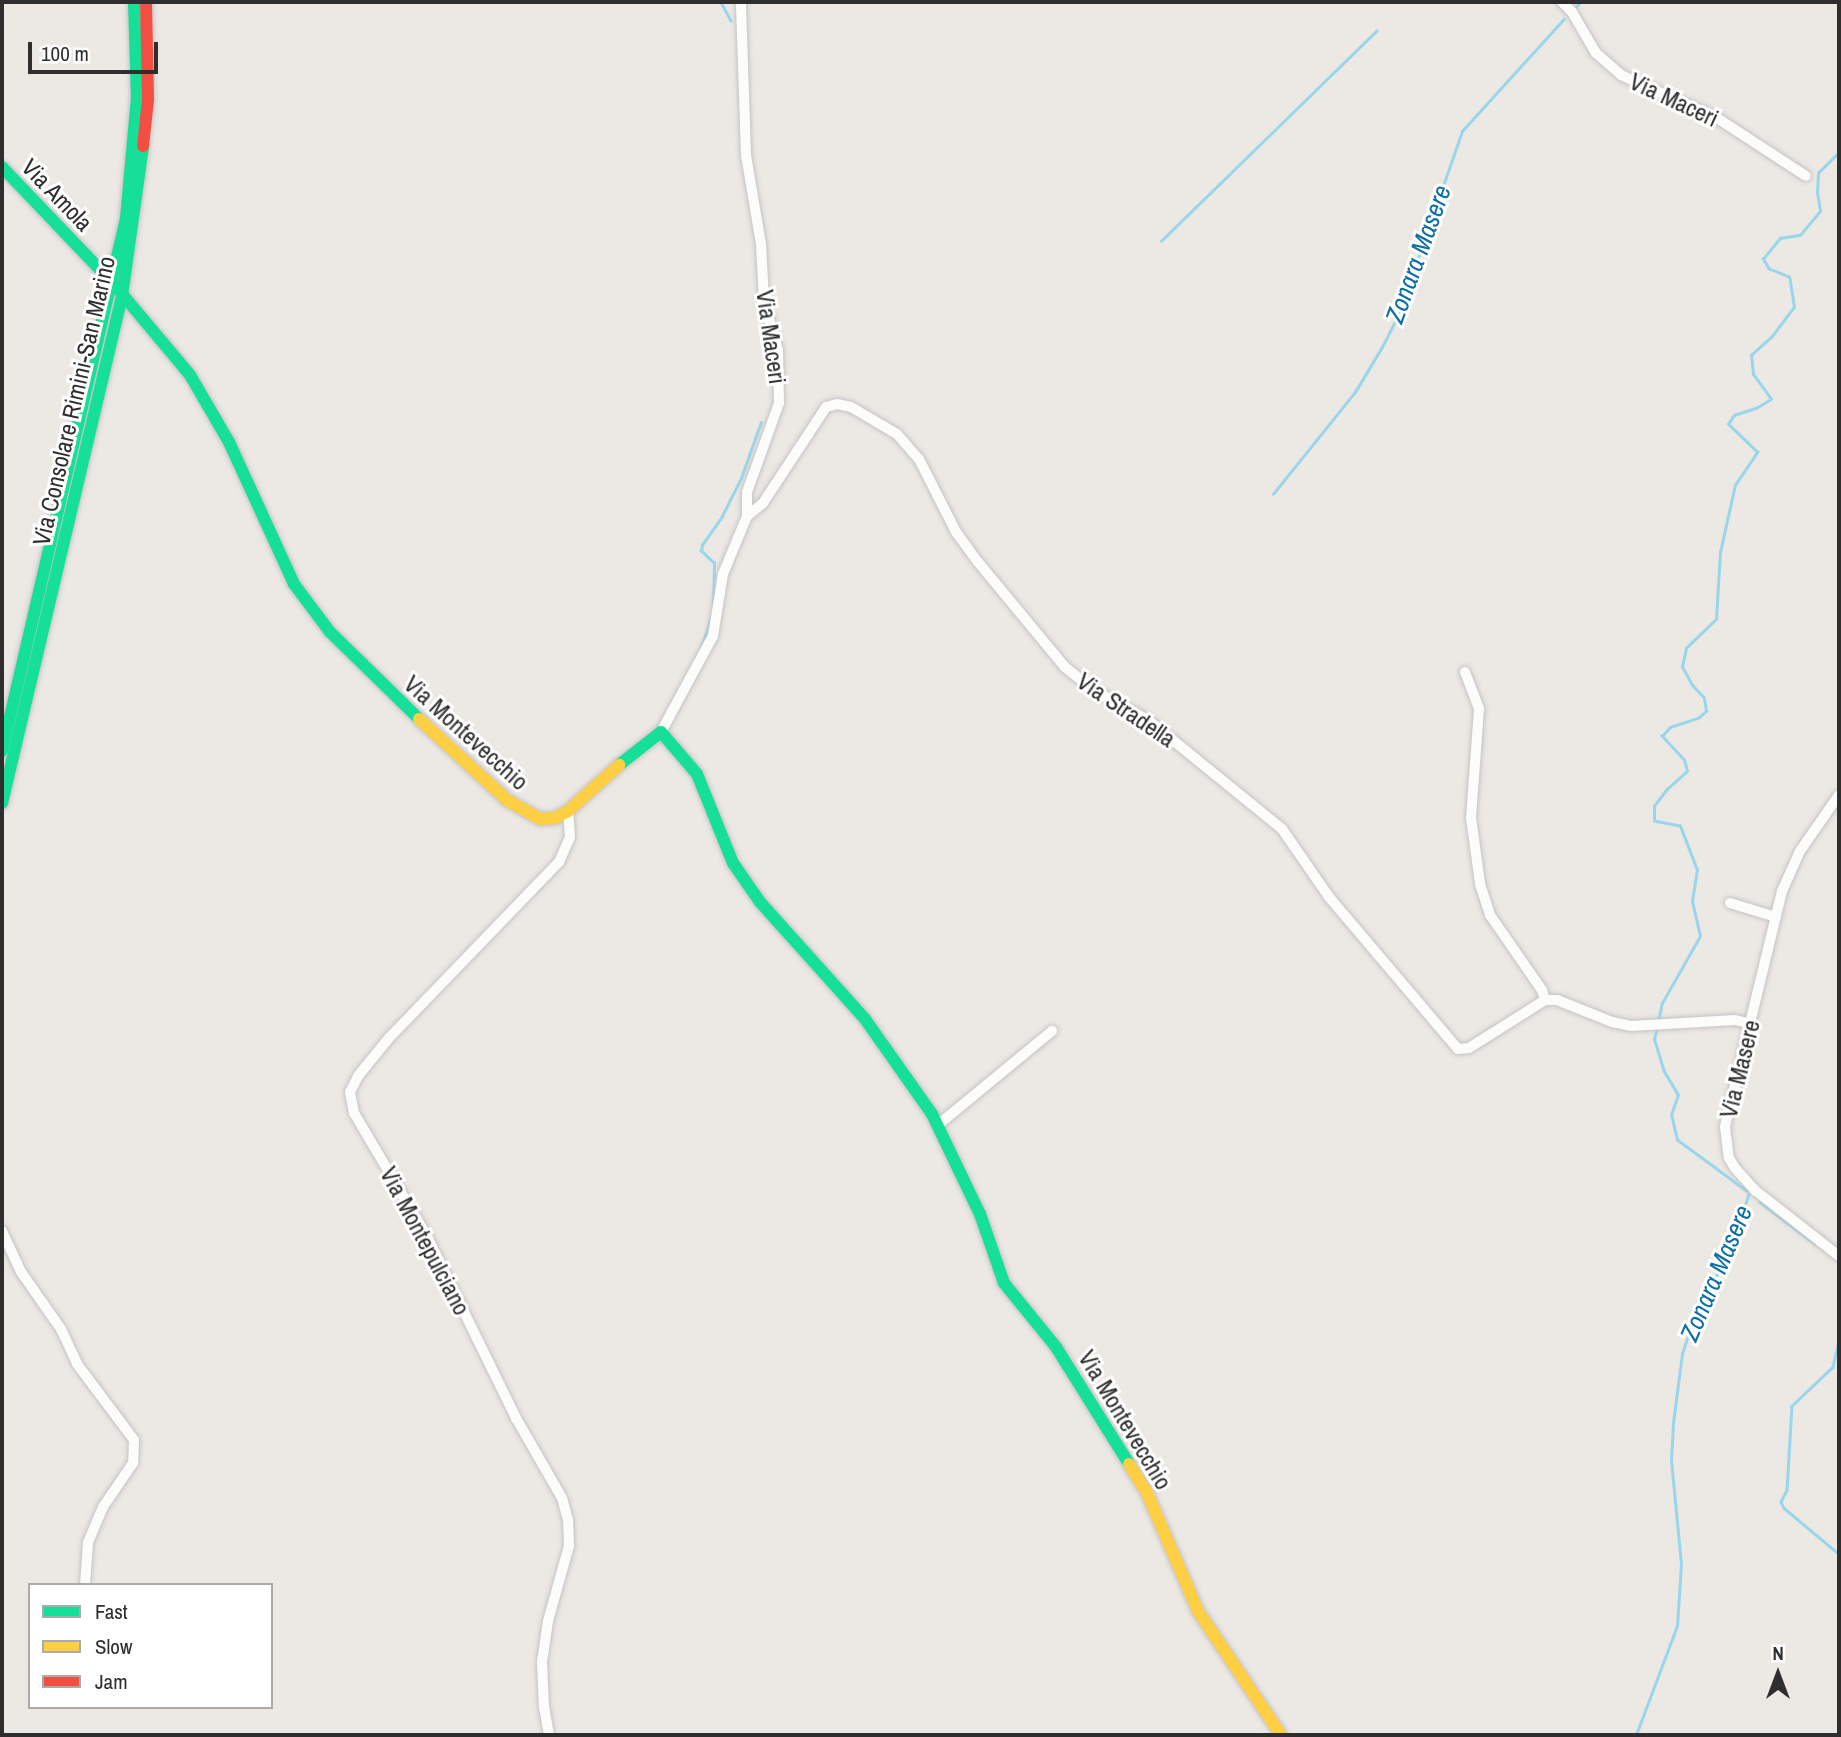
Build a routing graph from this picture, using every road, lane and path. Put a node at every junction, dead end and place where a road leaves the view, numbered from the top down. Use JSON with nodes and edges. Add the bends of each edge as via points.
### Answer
{"nodes":[{"id":1,"x":134,"y":2,"type":"edge"},
{"id":2,"x":146,"y":2,"type":"edge"},
{"id":3,"x":741,"y":2,"type":"edge"},
{"id":4,"x":1562,"y":2,"type":"edge"},
{"id":5,"x":2,"y":167,"type":"edge"},
{"id":6,"x":1806,"y":176,"type":"dead end"},
{"id":7,"x":112,"y":282,"type":"junction"},
{"id":8,"x":122,"y":296,"type":"junction"},
{"id":9,"x":747,"y":516,"type":"junction"},
{"id":10,"x":1465,"y":672,"type":"dead end"},
{"id":11,"x":661,"y":732,"type":"junction"},
{"id":12,"x":2,"y":751,"type":"edge"},
{"id":13,"x":1839,"y":795,"type":"edge"},
{"id":14,"x":2,"y":803,"type":"edge"},
{"id":15,"x":568,"y":811,"type":"junction"},
{"id":16,"x":1730,"y":903,"type":"dead end"},
{"id":17,"x":1776,"y":918,"type":"junction"},
{"id":18,"x":1545,"y":1000,"type":"junction"},
{"id":19,"x":1752,"y":1024,"type":"junction"},
{"id":20,"x":1052,"y":1031,"type":"dead end"},
{"id":21,"x":938,"y":1125,"type":"junction"},
{"id":22,"x":2,"y":1231,"type":"edge"},
{"id":23,"x":1839,"y":1256,"type":"edge"},
{"id":24,"x":85,"y":1583,"type":"edge"},
{"id":25,"x":549,"y":1735,"type":"edge"},
{"id":26,"x":1281,"y":1735,"type":"edge"}],
"edges":[{"from":1,"to":7,"type":"street","name":"Via Consolare Rimini-San Marino","via":[[137,98],[126,218]]},
{"from":2,"to":8,"type":"street","name":"Via Consolare Rimini-San Marino","via":[[148,99]]},
{"from":3,"to":9,"type":"street","name":"Via Maceri","via":[[746,155],[761,244],[764,301],[781,375],[779,402],[747,492]]},
{"from":4,"to":6,"type":"street","name":"Via Maceri","via":[[1597,53],[1621,75],[1717,118]]},
{"from":5,"to":7,"type":"street","name":"Via Amola"},
{"from":7,"to":8,"type":"street","name":"Via Montevecchio"},
{"from":7,"to":12,"type":"street","name":"Via Consolare Rimini-San Marino"},
{"from":8,"to":14,"type":"street","name":"Via Consolare Rimini-San Marino"},
{"from":8,"to":15,"type":"street","name":"Via Montevecchio","via":[[190,375],[229,442],[294,584],[330,632],[515,806],[540,819]]},
{"from":9,"to":11,"type":"street","name":"Via Maceri","via":[[723,574],[713,636]]},
{"from":9,"to":18,"type":"street","name":"Via Stradella","via":[[763,503],[826,407],[851,407],[884,426],[909,445],[930,476],[956,532],[1065,667],[1095,691],[1148,720],[1282,829],[1329,897],[1450,1042],[1469,1048]]},
{"from":10,"to":18,"type":"street","via":[[1479,709],[1471,817],[1480,884],[1490,915]]},
{"from":11,"to":15,"type":"street"},
{"from":11,"to":21,"type":"street","name":"Via Montevecchio","via":[[697,774],[733,863],[760,902],[865,1018]]},
{"from":13,"to":17,"type":"street","name":"Via Masere","via":[[1800,852],[1782,891]]},
{"from":15,"to":25,"type":"street","name":"Via Montepulciano","via":[[570,837],[559,862],[389,1038],[350,1092],[354,1113],[428,1238],[516,1418],[562,1498],[569,1546],[542,1662]]},
{"from":16,"to":17,"type":"street"},
{"from":17,"to":19,"type":"street","name":"Via Masere"},
{"from":18,"to":19,"type":"street","via":[[1558,1000],[1612,1022],[1646,1025],[1735,1020]]},
{"from":19,"to":23,"type":"street","name":"Via Masere","via":[[1729,1102],[1725,1127],[1729,1158],[1756,1191]]},
{"from":20,"to":21,"type":"street"},
{"from":21,"to":26,"type":"street","name":"Via Montevecchio","via":[[980,1214],[1004,1283],[1056,1347],[1147,1493],[1198,1611]]},
{"from":22,"to":24,"type":"street","via":[[21,1272],[61,1329],[77,1364],[134,1440],[133,1463],[103,1507],[88,1543]]}]}
